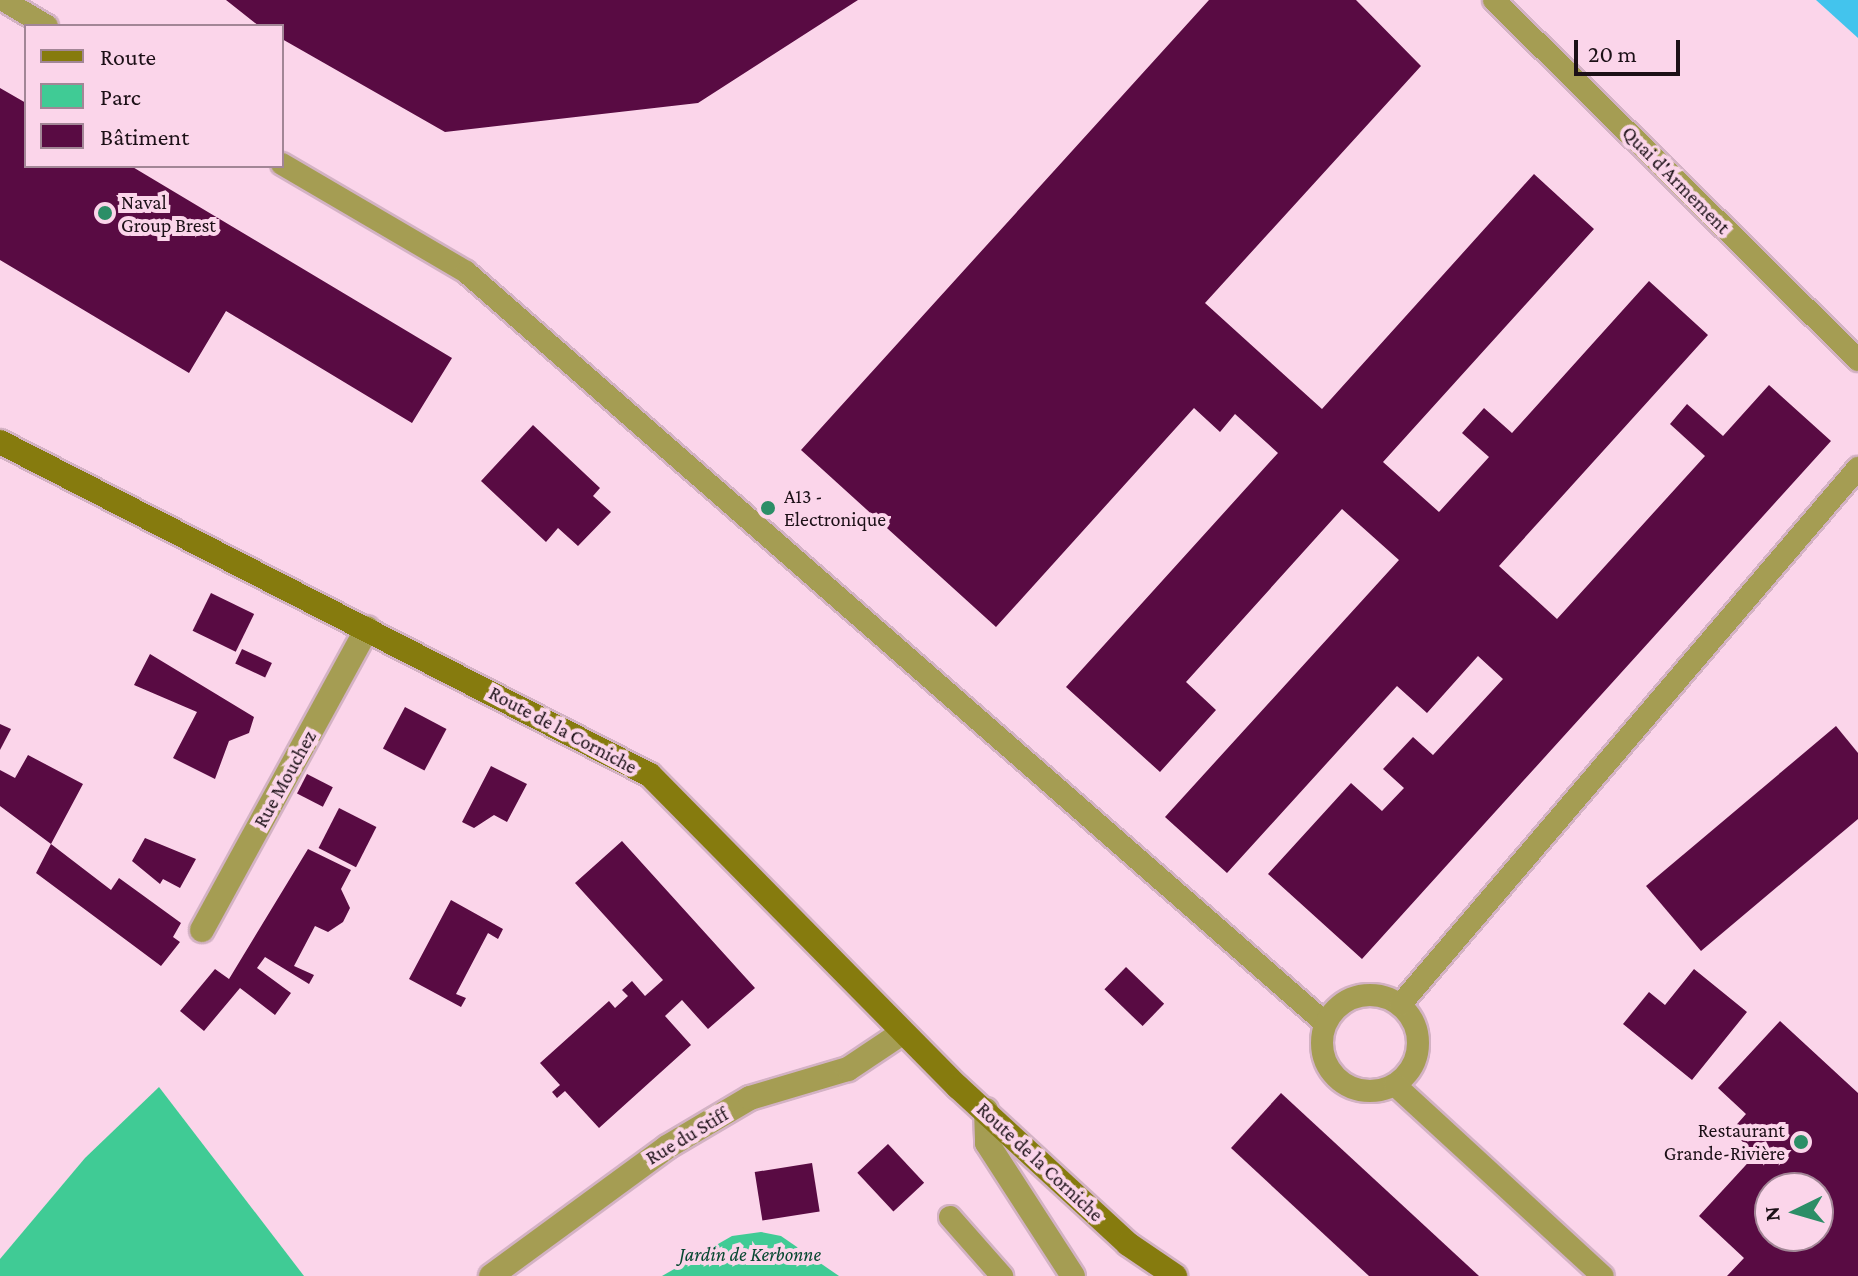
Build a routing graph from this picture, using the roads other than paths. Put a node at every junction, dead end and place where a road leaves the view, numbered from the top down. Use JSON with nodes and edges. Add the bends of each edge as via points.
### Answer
{"nodes":[{"id":1,"x":3,"y":0,"type":"edge"},
{"id":2,"x":1494,"y":0,"type":"edge"},
{"id":3,"x":44,"y":24,"type":"edge"},
{"id":4,"x":284,"y":165,"type":"edge"},
{"id":5,"x":1858,"y":360,"type":"edge"},
{"id":6,"x":0,"y":442,"type":"edge"},
{"id":7,"x":1858,"y":468,"type":"edge"},
{"id":8,"x":367,"y":628,"type":"junction"},
{"id":9,"x":202,"y":930,"type":"dead end"},
{"id":10,"x":1400,"y":1005,"type":"junction"},
{"id":11,"x":1325,"y":1023,"type":"junction"},
{"id":12,"x":902,"y":1033,"type":"junction"},
{"id":13,"x":1395,"y":1085,"type":"junction"},
{"id":14,"x":986,"y":1110,"type":"junction"},
{"id":15,"x":950,"y":1217,"type":"dead end"},
{"id":16,"x":491,"y":1276,"type":"edge"},
{"id":17,"x":1002,"y":1276,"type":"edge"},
{"id":18,"x":1073,"y":1276,"type":"edge"},
{"id":19,"x":1175,"y":1276,"type":"edge"},
{"id":20,"x":1603,"y":1276,"type":"edge"}],
"edges":[{"from":1,"to":3,"type":"lane"},
{"from":2,"to":5,"type":"lane","name":"Quai d'Armement"},
{"from":4,"to":11,"type":"lane","via":[[466,272]]},
{"from":6,"to":8,"type":"street","name":"Route de la Corniche"},
{"from":7,"to":10,"type":"lane"},
{"from":8,"to":9,"type":"street","name":"Rue Mouchez"},
{"from":8,"to":12,"type":"street","name":"Route de la Corniche","via":[[650,775]]},
{"from":10,"to":11,"type":"lane","via":[[1369,994],[1352,998]]},
{"from":10,"to":13,"type":"lane","via":[[1418,1042],[1416,1059]]},
{"from":11,"to":13,"type":"lane","via":[[1323,1057],[1336,1078],[1367,1092]]},
{"from":12,"to":14,"type":"street","name":"Route de la Corniche"},
{"from":12,"to":16,"type":"street","name":"Rue du Stiff","via":[[848,1069],[750,1098],[679,1140]]},
{"from":13,"to":20,"type":"lane"},
{"from":14,"to":18,"type":"street","via":[[987,1143]]},
{"from":14,"to":19,"type":"street","name":"Route de la Corniche","via":[[1128,1244]]},
{"from":15,"to":17,"type":"lane"}]}
